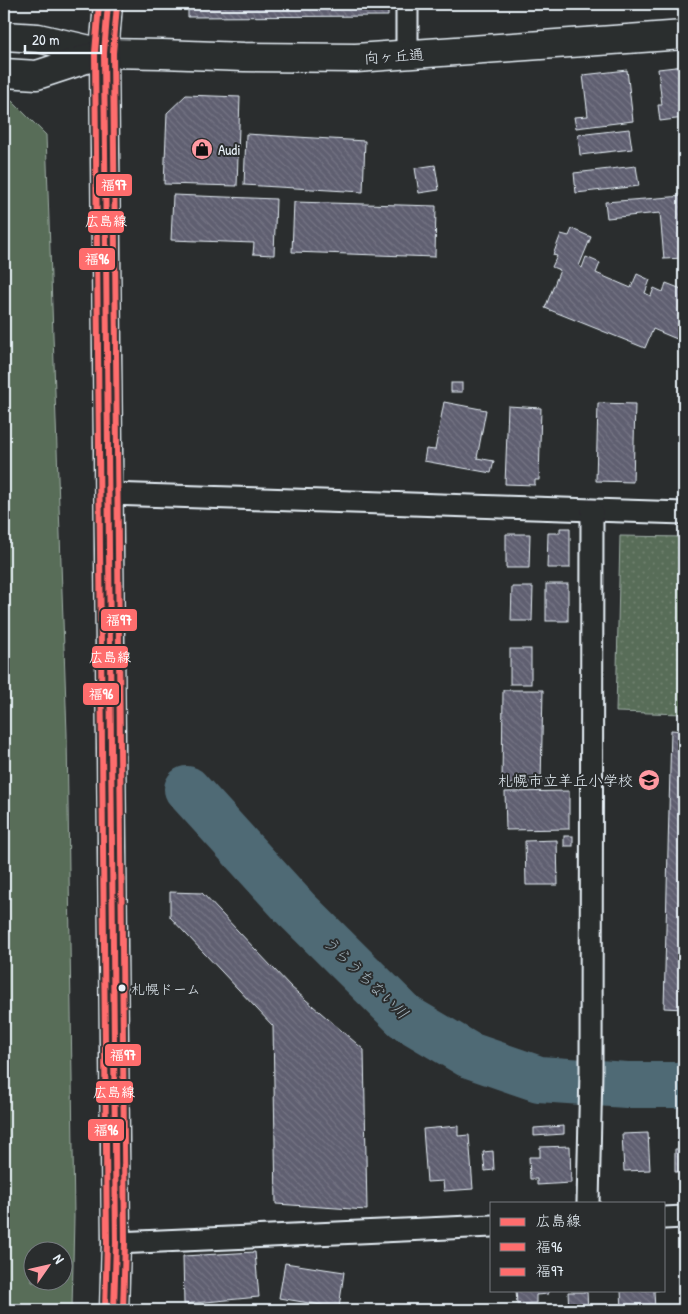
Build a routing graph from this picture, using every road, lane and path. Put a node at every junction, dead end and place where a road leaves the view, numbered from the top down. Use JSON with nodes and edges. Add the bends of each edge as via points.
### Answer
{"nodes":[{"id":1,"x":108,"y":4,"type":"edge"},
{"id":2,"x":407,"y":4,"type":"edge"},
{"id":3,"x":684,"y":35,"type":"edge"},
{"id":4,"x":4,"y":36,"type":"edge"},
{"id":5,"x":104,"y":53,"type":"junction"},
{"id":6,"x":407,"y":55,"type":"junction"},
{"id":7,"x":4,"y":73,"type":"edge"},
{"id":8,"x":109,"y":494,"type":"junction"},
{"id":9,"x":592,"y":511,"type":"junction"},
{"id":10,"x":684,"y":513,"type":"edge"},
{"id":11,"x":588,"y":1202,"type":"edge"},
{"id":12,"x":684,"y":1217,"type":"edge"},
{"id":13,"x":666,"y":1218,"type":"edge"},
{"id":14,"x":490,"y":1226,"type":"edge"},
{"id":15,"x":116,"y":1243,"type":"junction"},
{"id":16,"x":114,"y":1310,"type":"edge"}],
"edges":[{"from":1,"to":5,"type":"main road"},
{"from":2,"to":6,"type":"street"},
{"from":3,"to":6,"type":"main road","name":"向ヶ丘通"},
{"from":4,"to":5,"type":"main road","via":[[38,38]]},
{"from":5,"to":6,"type":"main road","name":"向ヶ丘通","via":[[338,58]]},
{"from":5,"to":7,"type":"main road","via":[[37,75]]},
{"from":5,"to":8,"type":"main road"},
{"from":8,"to":9,"type":"street"},
{"from":8,"to":15,"type":"main road"},
{"from":9,"to":10,"type":"street"},
{"from":9,"to":11,"type":"street"},
{"from":12,"to":13,"type":"street"},
{"from":14,"to":15,"type":"street"},
{"from":15,"to":16,"type":"main road"}]}
